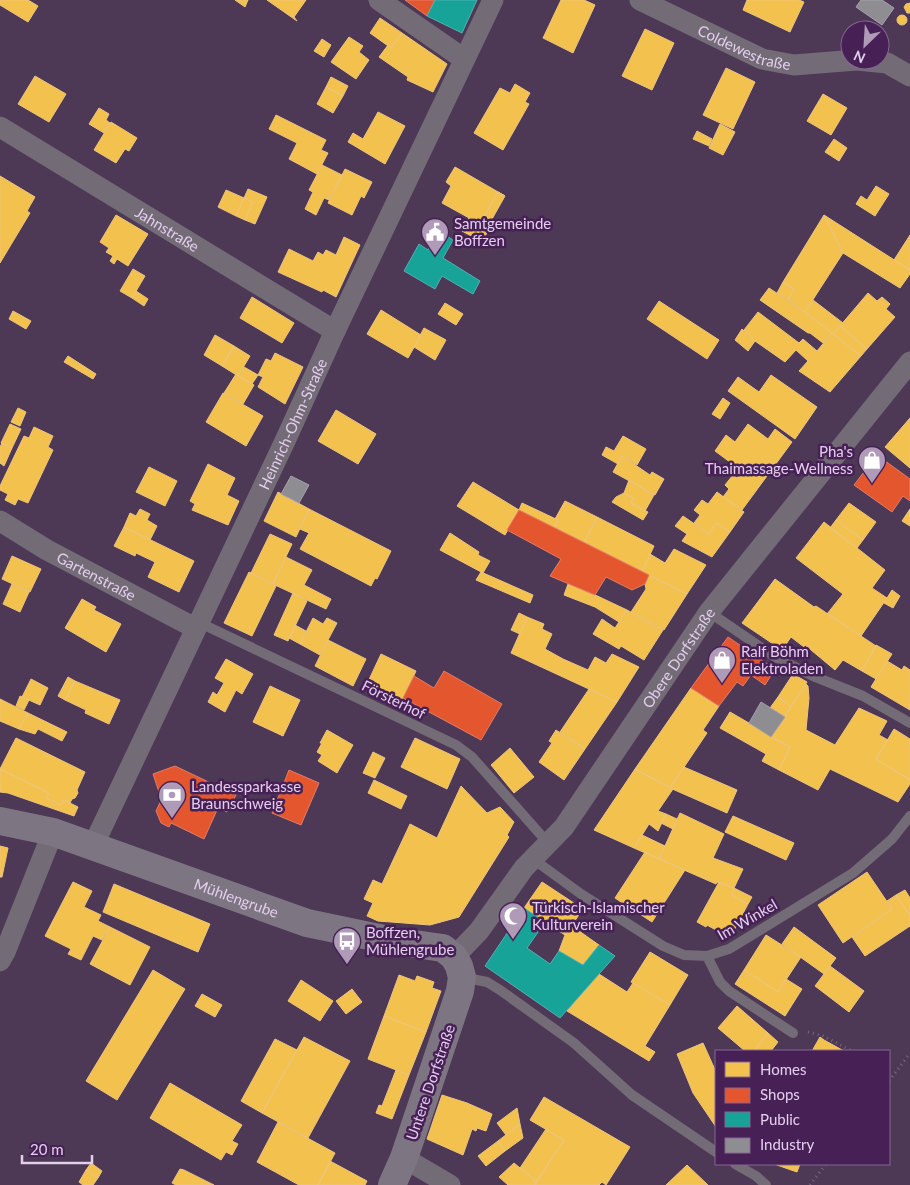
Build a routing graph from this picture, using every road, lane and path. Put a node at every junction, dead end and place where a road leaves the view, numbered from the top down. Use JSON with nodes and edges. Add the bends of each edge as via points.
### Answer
{"nodes":[{"id":1,"x":379,"y":0,"type":"edge"},
{"id":2,"x":493,"y":0,"type":"edge"},
{"id":3,"x":640,"y":0,"type":"edge"},
{"id":4,"x":464,"y":60,"type":"junction"},
{"id":5,"x":840,"y":61,"type":"edge"},
{"id":6,"x":890,"y":65,"type":"edge"},
{"id":7,"x":910,"y":76,"type":"edge"},
{"id":8,"x":0,"y":127,"type":"edge"},
{"id":9,"x":335,"y":331,"type":"junction"},
{"id":10,"x":910,"y":362,"type":"edge"},
{"id":11,"x":0,"y":521,"type":"edge"},
{"id":12,"x":709,"y":612,"type":"junction"},
{"id":13,"x":197,"y":625,"type":"junction"},
{"id":14,"x":910,"y":723,"type":"edge"},
{"id":15,"x":910,"y":816,"type":"edge"},
{"id":16,"x":0,"y":821,"type":"edge"},
{"id":17,"x":53,"y":832,"type":"junction"},
{"id":18,"x":548,"y":843,"type":"junction"},
{"id":19,"x":92,"y":848,"type":"junction"},
{"id":20,"x":533,"y":859,"type":"junction"},
{"id":21,"x":707,"y":956,"type":"junction"},
{"id":22,"x":0,"y":961,"type":"edge"},
{"id":23,"x":458,"y":967,"type":"junction"},
{"id":24,"x":793,"y":1033,"type":"joint"},
{"id":25,"x":850,"y":1050,"type":"edge"},
{"id":26,"x":910,"y":1053,"type":"edge"},
{"id":27,"x":890,"y":1071,"type":"edge"},
{"id":28,"x":895,"y":1074,"type":"junction"},
{"id":29,"x":890,"y":1080,"type":"edge"},
{"id":30,"x":715,"y":1151,"type":"edge"},
{"id":31,"x":404,"y":1158,"type":"junction"},
{"id":32,"x":737,"y":1165,"type":"edge"},
{"id":33,"x":825,"y":1165,"type":"edge"},
{"id":34,"x":392,"y":1185,"type":"edge"},
{"id":35,"x":450,"y":1185,"type":"edge"},
{"id":36,"x":766,"y":1185,"type":"edge"},
{"id":37,"x":810,"y":1185,"type":"edge"}],
"edges":[{"from":1,"to":4,"type":"street"},
{"from":2,"to":4,"type":"street","name":"Heinrich-Ohm-Straße"},
{"from":3,"to":5,"type":"street","name":"Coldewestraße","via":[[762,59],[794,65]]},
{"from":4,"to":9,"type":"street","name":"Heinrich-Ohm-Straße"},
{"from":6,"to":7,"type":"street","name":"Coldewestraße"},
{"from":8,"to":9,"type":"street","name":"Jahnstraße"},
{"from":9,"to":13,"type":"street","name":"Heinrich-Ohm-Straße"},
{"from":10,"to":12,"type":"street","name":"Obere Dorfstraße"},
{"from":11,"to":13,"type":"street","name":"Gartenstraße","via":[[47,550]]},
{"from":12,"to":14,"type":"lane","via":[[775,657],[863,696]]},
{"from":12,"to":18,"type":"street","name":"Obere Dorfstraße","via":[[564,827]]},
{"from":13,"to":18,"type":"lane","name":"Försterhof","via":[[456,745],[472,757]]},
{"from":13,"to":19,"type":"street","name":"Heinrich-Ohm-Straße"},
{"from":15,"to":21,"type":"lane","name":"Im Winkel","via":[[892,839],[853,873],[728,949]]},
{"from":16,"to":17,"type":"street","name":"Mühlengrube"},
{"from":17,"to":19,"type":"street","name":"Mühlengrube"},
{"from":17,"to":22,"type":"street"},
{"from":18,"to":20,"type":"street","name":"Obere Dorfstraße"},
{"from":19,"to":23,"type":"street","name":"Mühlengrube","via":[[307,923],[443,948]]},
{"from":20,"to":21,"type":"lane","name":"Im Winkel","via":[[663,946],[684,954]]},
{"from":20,"to":23,"type":"street","name":"Obere Dorfstraße","via":[[479,931]]},
{"from":21,"to":24,"type":"lane","via":[[720,982],[729,991]]},
{"from":23,"to":30,"type":"lane","via":[[500,990],[574,1043],[632,1096]]},
{"from":23,"to":31,"type":"street","name":"Untere Dorfstraße","via":[[460,990]]},
{"from":24,"to":25,"type":"path","via":[[823,1036]]},
{"from":26,"to":28,"type":"path"},
{"from":27,"to":28,"type":"path"},
{"from":28,"to":29,"type":"path"},
{"from":31,"to":34,"type":"street","name":"Untere Dorfstraße"},
{"from":31,"to":35,"type":"street"},
{"from":32,"to":36,"type":"lane"},
{"from":33,"to":37,"type":"path"}]}
